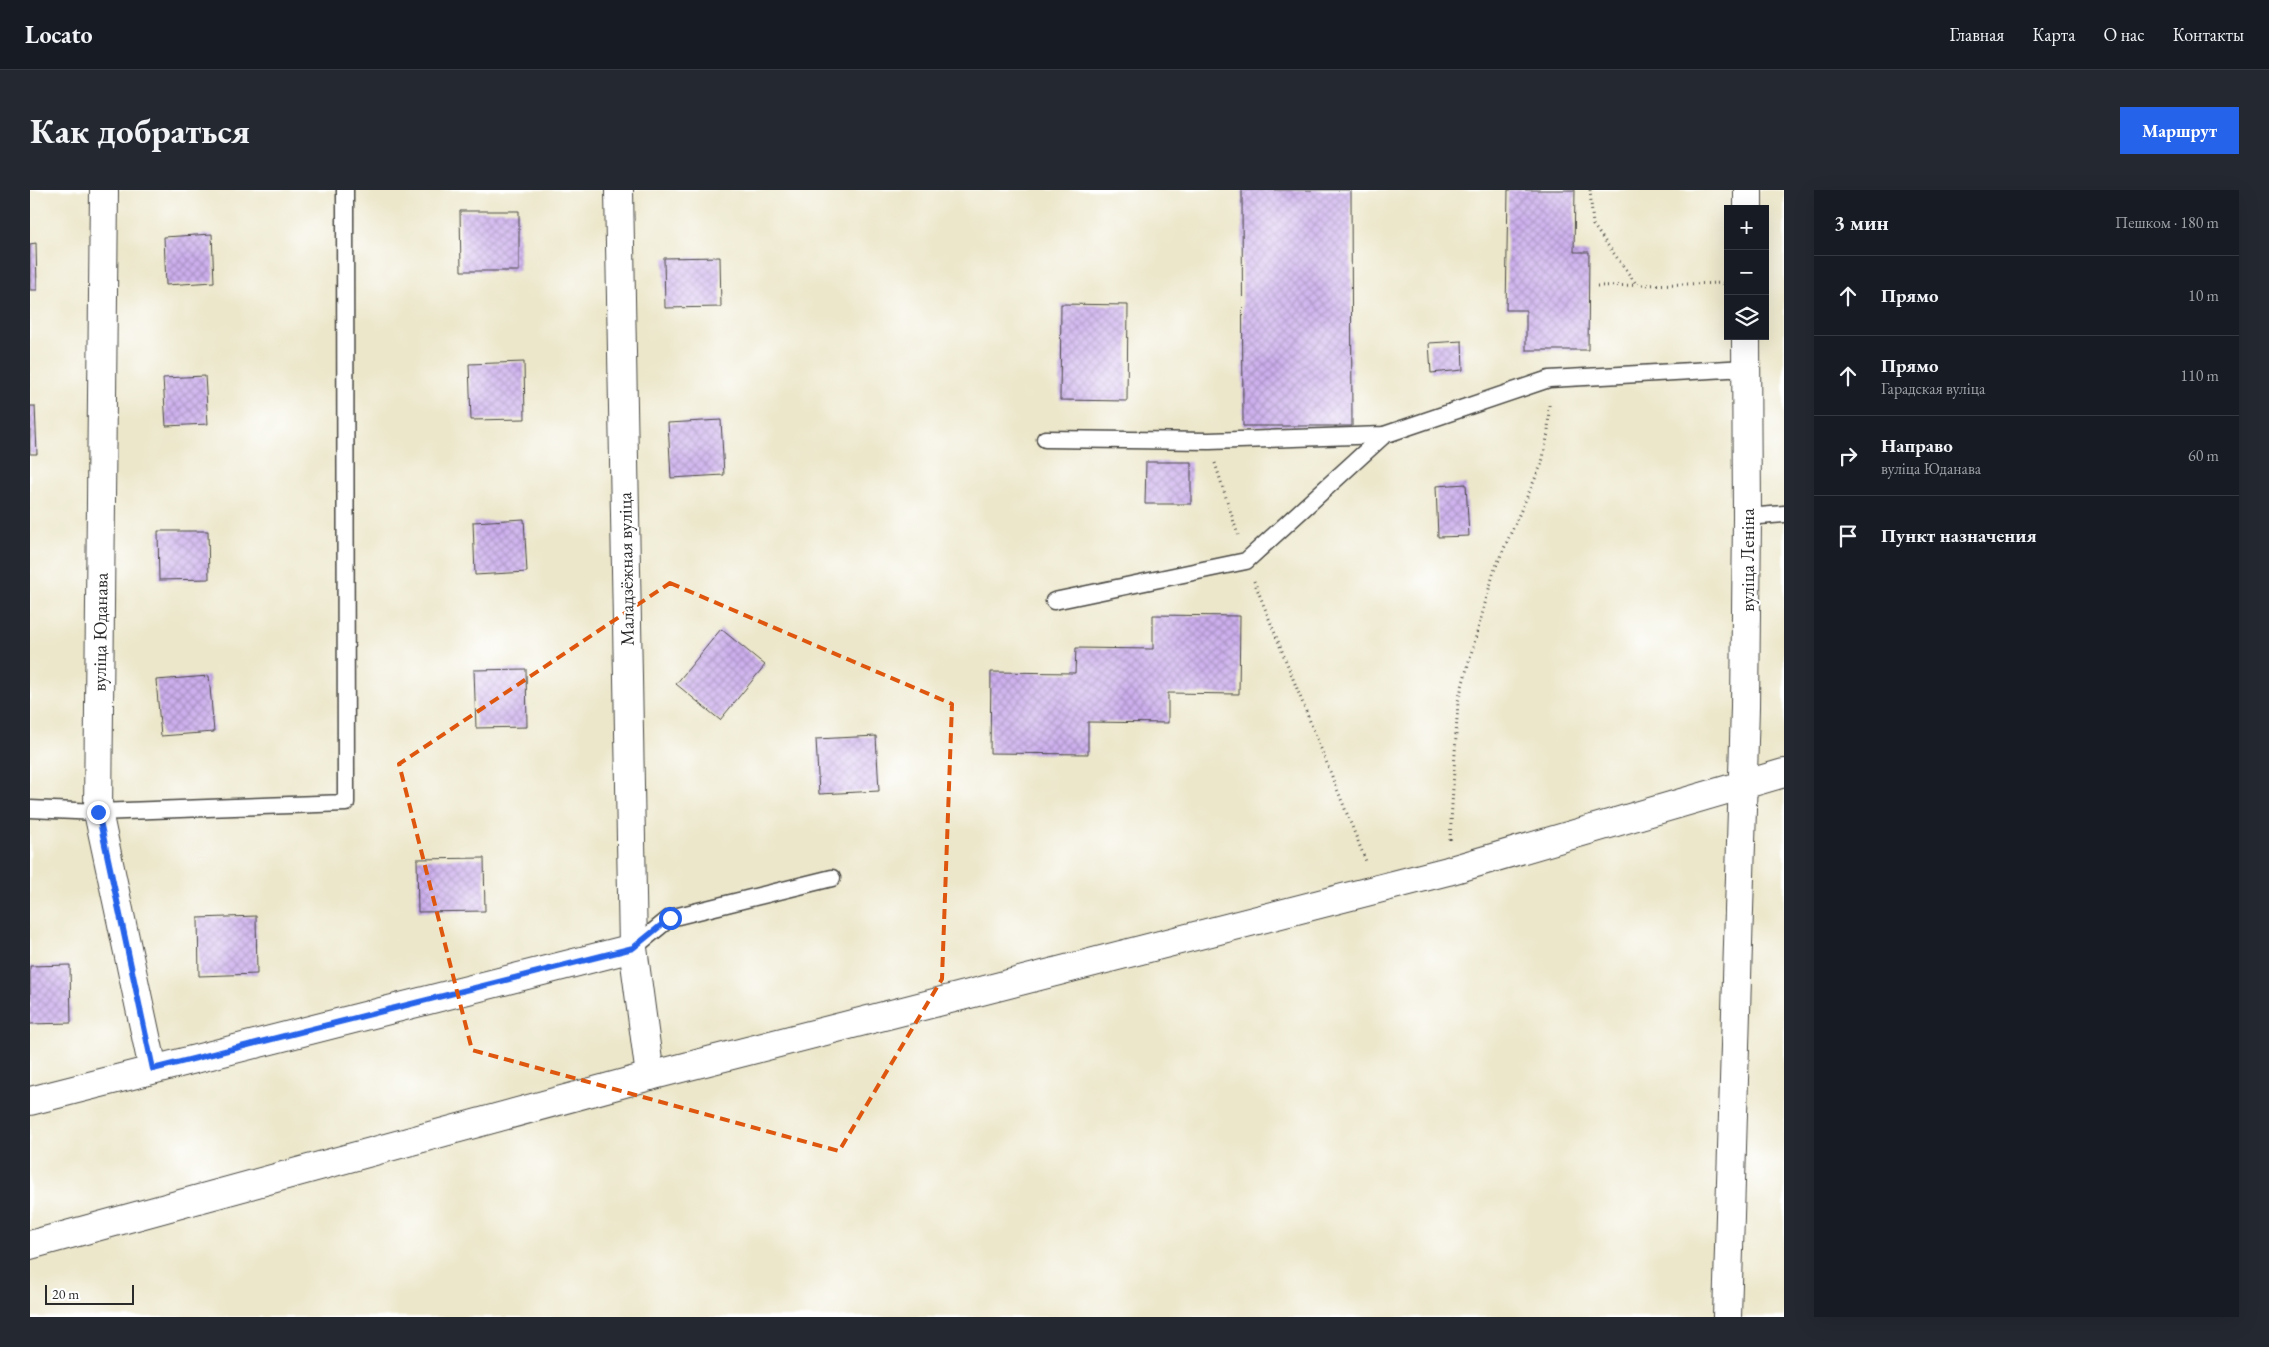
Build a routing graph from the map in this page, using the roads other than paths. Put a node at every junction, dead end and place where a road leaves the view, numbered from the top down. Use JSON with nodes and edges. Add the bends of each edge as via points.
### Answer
{"nodes":[{"id":1,"x":104,"y":190,"type":"edge"},
{"id":2,"x":345,"y":190,"type":"edge"},
{"id":3,"x":619,"y":190,"type":"edge"},
{"id":4,"x":1748,"y":190,"type":"edge"},
{"id":5,"x":1748,"y":205,"type":"edge"},
{"id":6,"x":1746,"y":340,"type":"edge"},
{"id":7,"x":1746,"y":368,"type":"junction"},
{"id":8,"x":1384,"y":435,"type":"junction"},
{"id":9,"x":1045,"y":439,"type":"dead end"},
{"id":10,"x":1784,"y":514,"type":"edge"},
{"id":11,"x":1747,"y":517,"type":"junction"},
{"id":12,"x":1054,"y":601,"type":"dead end"},
{"id":13,"x":1784,"y":774,"type":"edge"},
{"id":14,"x":1742,"y":784,"type":"junction"},
{"id":15,"x":30,"y":809,"type":"edge"},
{"id":16,"x":98,"y":812,"type":"junction"},
{"id":17,"x":832,"y":878,"type":"dead end"},
{"id":18,"x":633,"y":948,"type":"junction"},
{"id":19,"x":153,"y":1069,"type":"junction"},
{"id":20,"x":650,"y":1076,"type":"junction"},
{"id":21,"x":30,"y":1101,"type":"edge"},
{"id":22,"x":30,"y":1245,"type":"edge"},
{"id":23,"x":1727,"y":1317,"type":"edge"}],
"edges":[{"from":1,"to":16,"type":"street","name":"вуліца Юданава"},
{"from":2,"to":16,"type":"lane","via":[[346,804]]},
{"from":3,"to":18,"type":"street","name":"Маладзёжная вуліца"},
{"from":4,"to":5,"type":"street"},
{"from":6,"to":7,"type":"street","name":"вуліца Леніна"},
{"from":7,"to":8,"type":"lane","via":[[1549,379]]},
{"from":7,"to":11,"type":"street","name":"вуліца Леніна"},
{"from":8,"to":9,"type":"lane","via":[[1209,441]]},
{"from":8,"to":12,"type":"lane","via":[[1246,561]]},
{"from":10,"to":11,"type":"lane"},
{"from":11,"to":14,"type":"street","name":"вуліца Леніна","via":[[1746,707]]},
{"from":13,"to":14,"type":"street"},
{"from":14,"to":20,"type":"street","via":[[1377,889]]},
{"from":14,"to":23,"type":"street","name":"вуліца Леніна"},
{"from":15,"to":16,"type":"lane"},
{"from":16,"to":19,"type":"street","name":"вуліца Юданава"},
{"from":17,"to":18,"type":"lane","via":[[670,918]]},
{"from":18,"to":19,"type":"street"},
{"from":18,"to":20,"type":"street","name":"Маладзёжная вуліца"},
{"from":19,"to":21,"type":"street"},
{"from":20,"to":22,"type":"street"}]}
